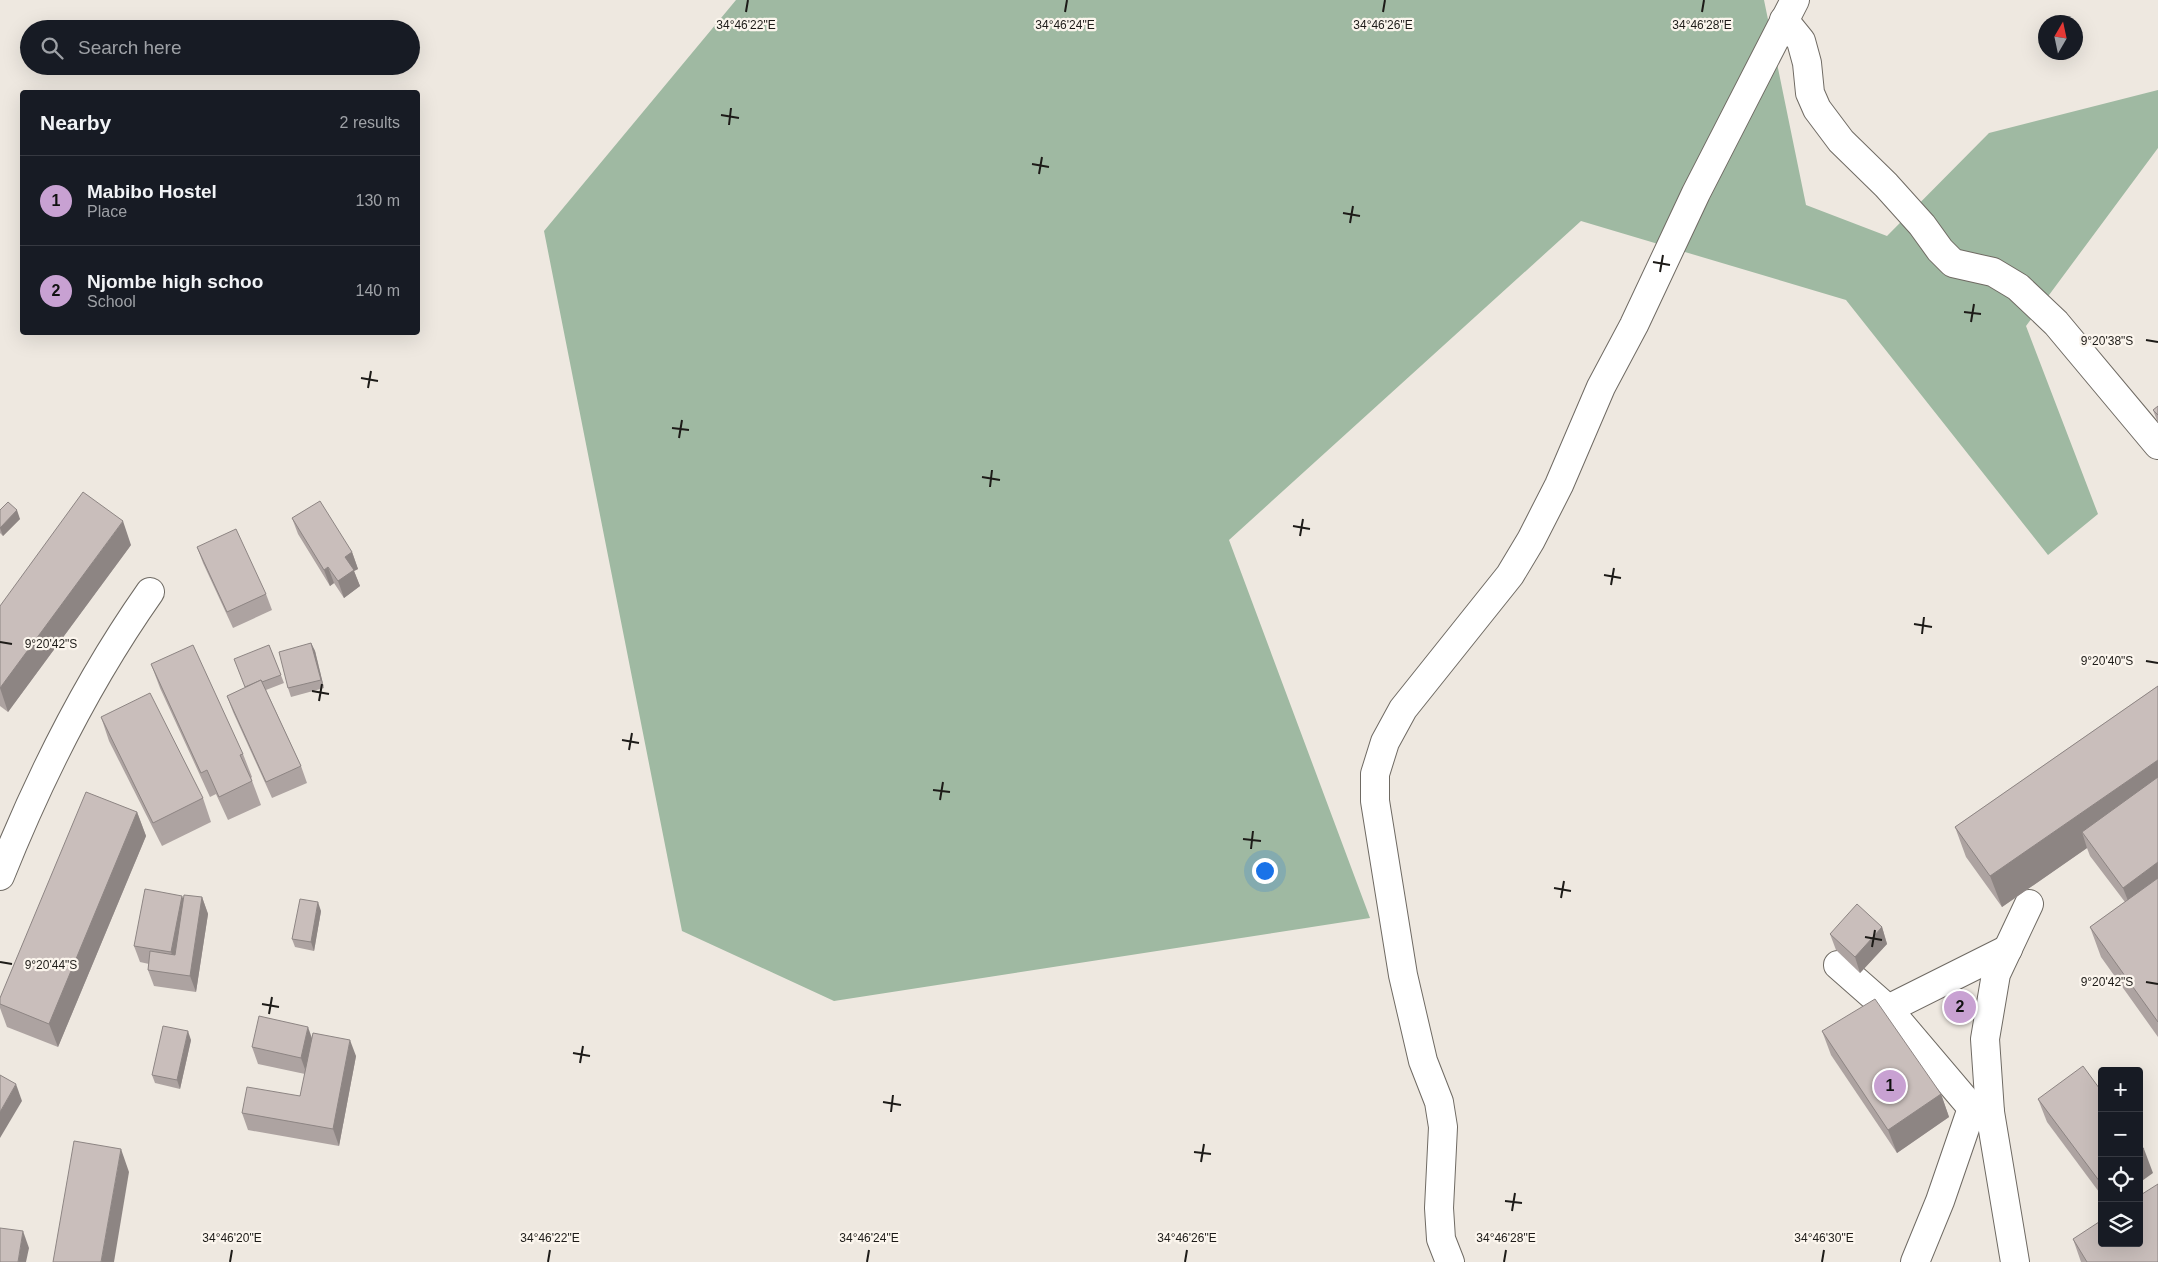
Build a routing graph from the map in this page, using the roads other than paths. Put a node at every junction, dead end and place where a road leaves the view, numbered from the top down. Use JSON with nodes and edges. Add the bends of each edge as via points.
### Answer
{"nodes":[{"id":1,"x":1786,"y":8,"type":"edge"},
{"id":2,"x":2158,"y":445,"type":"edge"},
{"id":3,"x":150,"y":592,"type":"dead end"},
{"id":4,"x":0,"y":876,"type":"edge"},
{"id":5,"x":2029,"y":904,"type":"dead end"},
{"id":6,"x":2008,"y":949,"type":"junction"},
{"id":7,"x":1838,"y":965,"type":"dead end"},
{"id":8,"x":1888,"y":1009,"type":"junction"},
{"id":9,"x":1981,"y":1110,"type":"junction"},
{"id":10,"x":1450,"y":1262,"type":"edge"},
{"id":11,"x":1915,"y":1262,"type":"edge"},
{"id":12,"x":2015,"y":1262,"type":"edge"}],
"edges":[{"from":1,"to":2,"type":"lane","via":[[1801,40],[1810,93],[1817,109],[1842,141],[1886,185],[1954,263],[1993,272],[2018,287],[2056,323]]},
{"from":1,"to":10,"type":"lane","via":[[1601,387],[1559,485],[1531,540],[1510,575],[1403,709],[1385,742],[1375,774],[1375,801],[1403,975],[1423,1061],[1439,1102],[1443,1127],[1439,1208],[1441,1239]]},
{"from":3,"to":4,"type":"lane","via":[[116,640],[52,757]]},
{"from":5,"to":6,"type":"lane"},
{"from":6,"to":8,"type":"lane"},
{"from":6,"to":9,"type":"lane","via":[[1996,974],[1985,1039]]},
{"from":7,"to":8,"type":"lane"},
{"from":8,"to":9,"type":"lane"},
{"from":9,"to":11,"type":"lane"},
{"from":9,"to":12,"type":"lane"}]}
